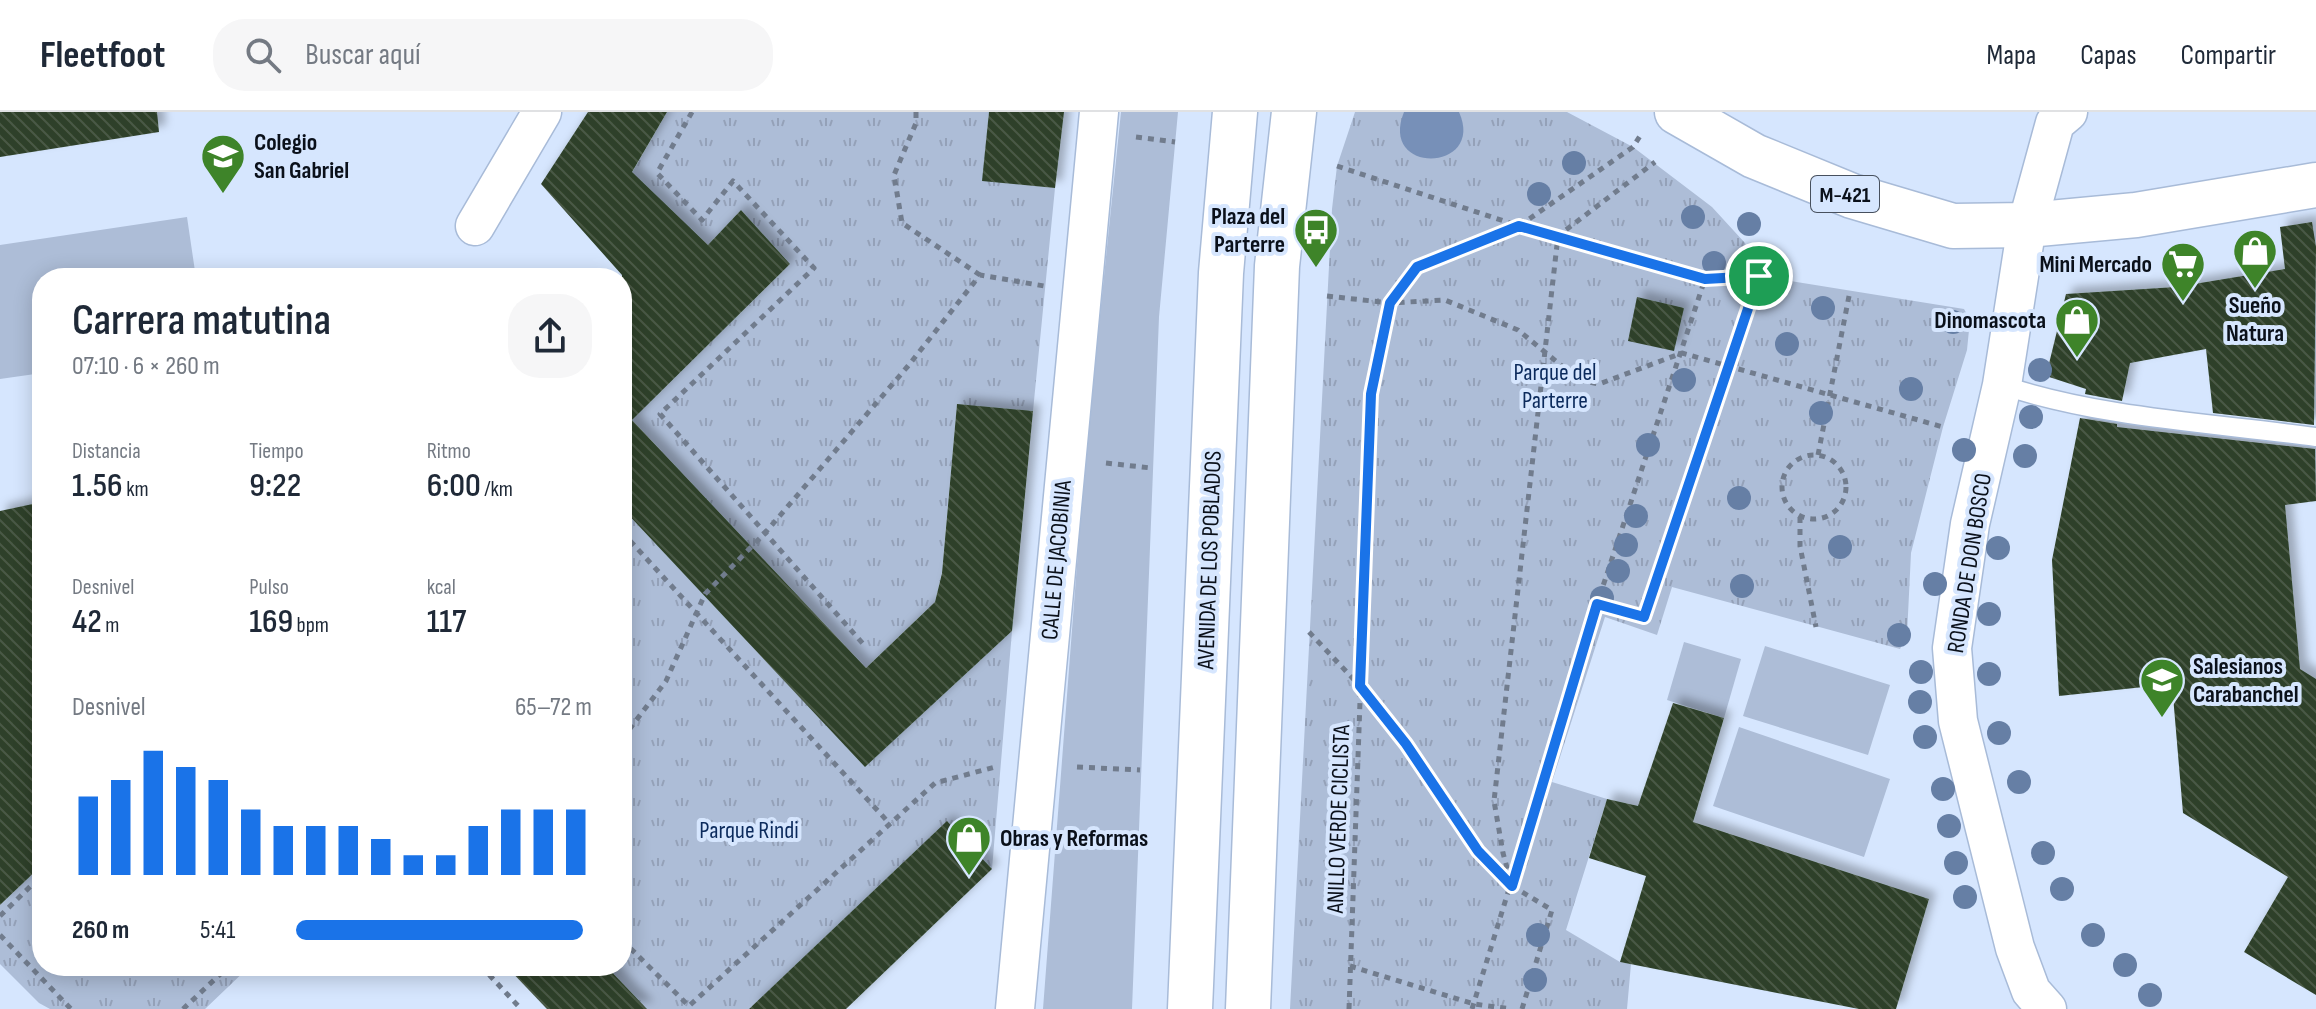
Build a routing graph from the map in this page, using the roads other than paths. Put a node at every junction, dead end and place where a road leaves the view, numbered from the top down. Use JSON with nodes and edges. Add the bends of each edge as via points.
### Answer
{"nodes":[{"id":1,"x":542,"y":112,"type":"edge"},
{"id":2,"x":1099,"y":112,"type":"edge"},
{"id":3,"x":1235,"y":112,"type":"edge"},
{"id":4,"x":1294,"y":112,"type":"edge"},
{"id":5,"x":1313,"y":112,"type":"edge"},
{"id":6,"x":1677,"y":112,"type":"edge"},
{"id":7,"x":2068,"y":112,"type":"edge"},
{"id":8,"x":1289,"y":158,"type":"junction"},
{"id":9,"x":2316,"y":185,"type":"edge"},
{"id":10,"x":2027,"y":225,"type":"junction"},
{"id":11,"x":475,"y":226,"type":"dead end"},
{"id":12,"x":2002,"y":385,"type":"junction"},
{"id":13,"x":2316,"y":437,"type":"edge"},
{"id":14,"x":2033,"y":1003,"type":"edge"},
{"id":15,"x":1015,"y":1009,"type":"edge"},
{"id":16,"x":1190,"y":1009,"type":"edge"},
{"id":17,"x":1248,"y":1009,"type":"edge"}],
"edges":[{"from":1,"to":11,"type":"street"},
{"from":2,"to":15,"type":"street","name":"CALLE DE JACOBINIA"},
{"from":3,"to":16,"type":"main road","name":"AVENIDA DE LOS POBLADOS","via":[[1221,289]]},
{"from":4,"to":8,"type":"main road"},
{"from":5,"to":8,"type":"main road"},
{"from":6,"to":10,"type":"main road","number":"M-421","via":[[1754,156],[1852,196],[1953,226]]},
{"from":7,"to":10,"type":"street","name":"RONDA DE DON BOSCO","via":[[2055,123]]},
{"from":8,"to":17,"type":"main road","via":[[1277,266]]},
{"from":9,"to":10,"type":"main road","number":"M-421","via":[[2136,215]]},
{"from":10,"to":12,"type":"street","name":"RONDA DE DON BOSCO"},
{"from":12,"to":13,"type":"lane","via":[[2103,409]]},
{"from":12,"to":14,"type":"street","name":"RONDA DE DON BOSCO","via":[[1970,524],[1952,648],[1958,721]]}]}
